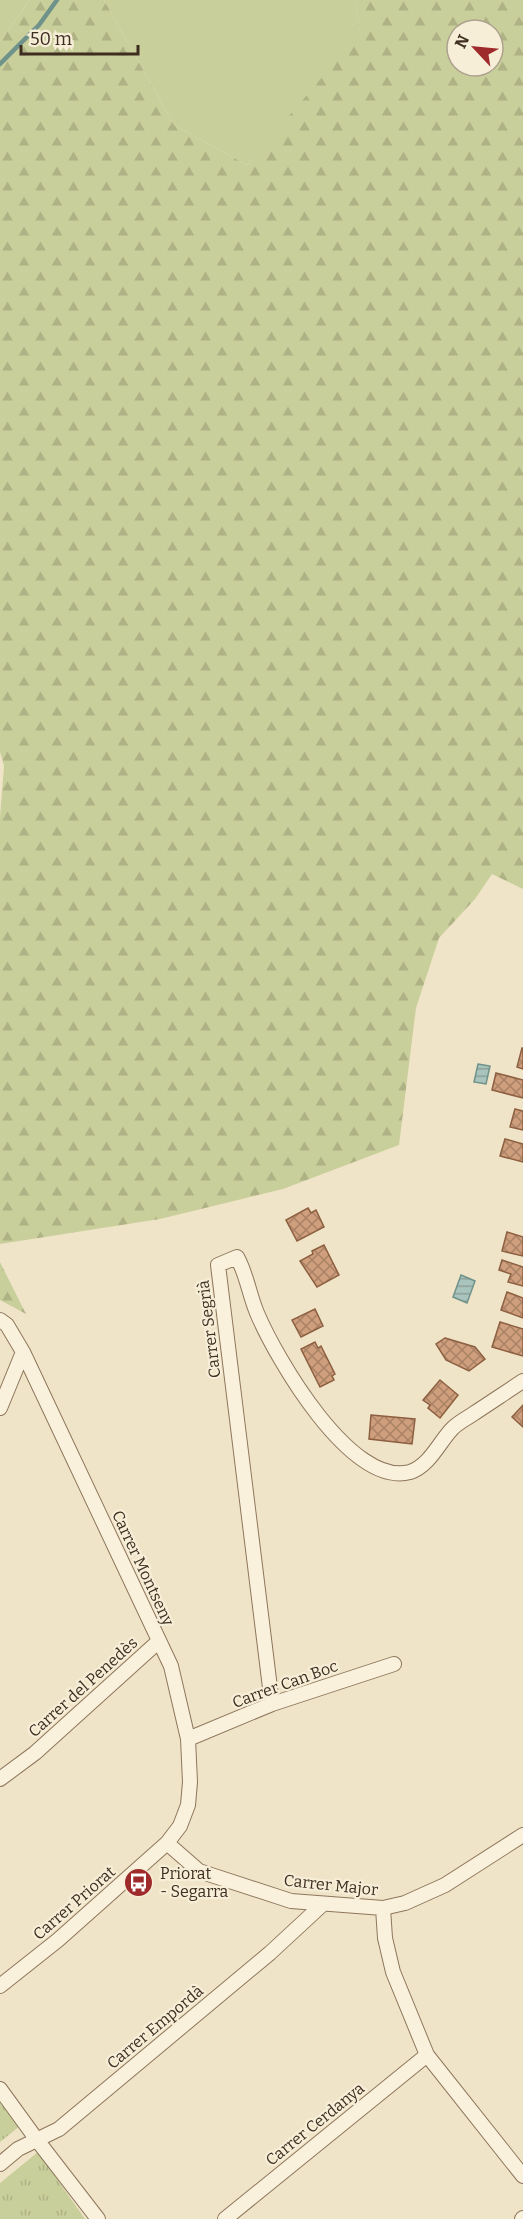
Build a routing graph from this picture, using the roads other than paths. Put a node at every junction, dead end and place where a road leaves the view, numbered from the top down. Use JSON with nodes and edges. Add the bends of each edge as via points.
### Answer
{"nodes":[{"id":1,"x":0,"y":1320,"type":"edge"},
{"id":2,"x":23,"y":1352,"type":"junction"},
{"id":3,"x":523,"y":1381,"type":"edge"},
{"id":4,"x":0,"y":1408,"type":"edge"},
{"id":5,"x":159,"y":1641,"type":"junction"},
{"id":6,"x":394,"y":1664,"type":"dead end"},
{"id":7,"x":272,"y":1704,"type":"junction"},
{"id":8,"x":188,"y":1739,"type":"junction"},
{"id":9,"x":0,"y":1779,"type":"edge"},
{"id":10,"x":523,"y":1835,"type":"edge"},
{"id":11,"x":167,"y":1844,"type":"junction"},
{"id":12,"x":323,"y":1904,"type":"junction"},
{"id":13,"x":383,"y":1908,"type":"junction"},
{"id":14,"x":0,"y":1986,"type":"edge"},
{"id":15,"x":427,"y":2055,"type":"junction"},
{"id":16,"x":0,"y":2089,"type":"edge"},
{"id":17,"x":37,"y":2140,"type":"junction"},
{"id":18,"x":0,"y":2164,"type":"edge"},
{"id":19,"x":523,"y":2176,"type":"edge"},
{"id":20,"x":98,"y":2219,"type":"edge"},
{"id":21,"x":225,"y":2219,"type":"edge"}],
"edges":[{"from":1,"to":2,"type":"street","name":"Carrer Montseny"},
{"from":2,"to":4,"type":"street"},
{"from":2,"to":5,"type":"street","name":"Carrer Montseny"},
{"from":3,"to":7,"type":"street","name":"Carrer Segrià","via":[[452,1428],[433,1455],[412,1472],[389,1473],[352,1452],[302,1394],[269,1340],[237,1257],[218,1265]]},
{"from":5,"to":8,"type":"street","name":"Carrer Montseny","via":[[171,1666]]},
{"from":5,"to":9,"type":"street","name":"Carrer del Penedès","via":[[35,1753]]},
{"from":6,"to":7,"type":"street","name":"Carrer Can Boc"},
{"from":7,"to":8,"type":"street","name":"Carrer Can Boc"},
{"from":8,"to":11,"type":"street","name":"Carrer Montseny","via":[[188,1805]]},
{"from":10,"to":13,"type":"street","name":"Carrer Major","via":[[445,1885]]},
{"from":11,"to":12,"type":"street","name":"Carrer Major","via":[[199,1871],[291,1900]]},
{"from":11,"to":14,"type":"street","name":"Carrer Priorat"},
{"from":12,"to":13,"type":"street","name":"Carrer Major"},
{"from":12,"to":17,"type":"street","name":"Carrer Empordà","via":[[59,2129]]},
{"from":13,"to":15,"type":"street","via":[[393,1972]]},
{"from":15,"to":19,"type":"street"},
{"from":15,"to":21,"type":"street","name":"Carrer Cerdanya"},
{"from":16,"to":17,"type":"street"},
{"from":17,"to":18,"type":"street","name":"Carrer Empordà"},
{"from":17,"to":20,"type":"street"}]}
